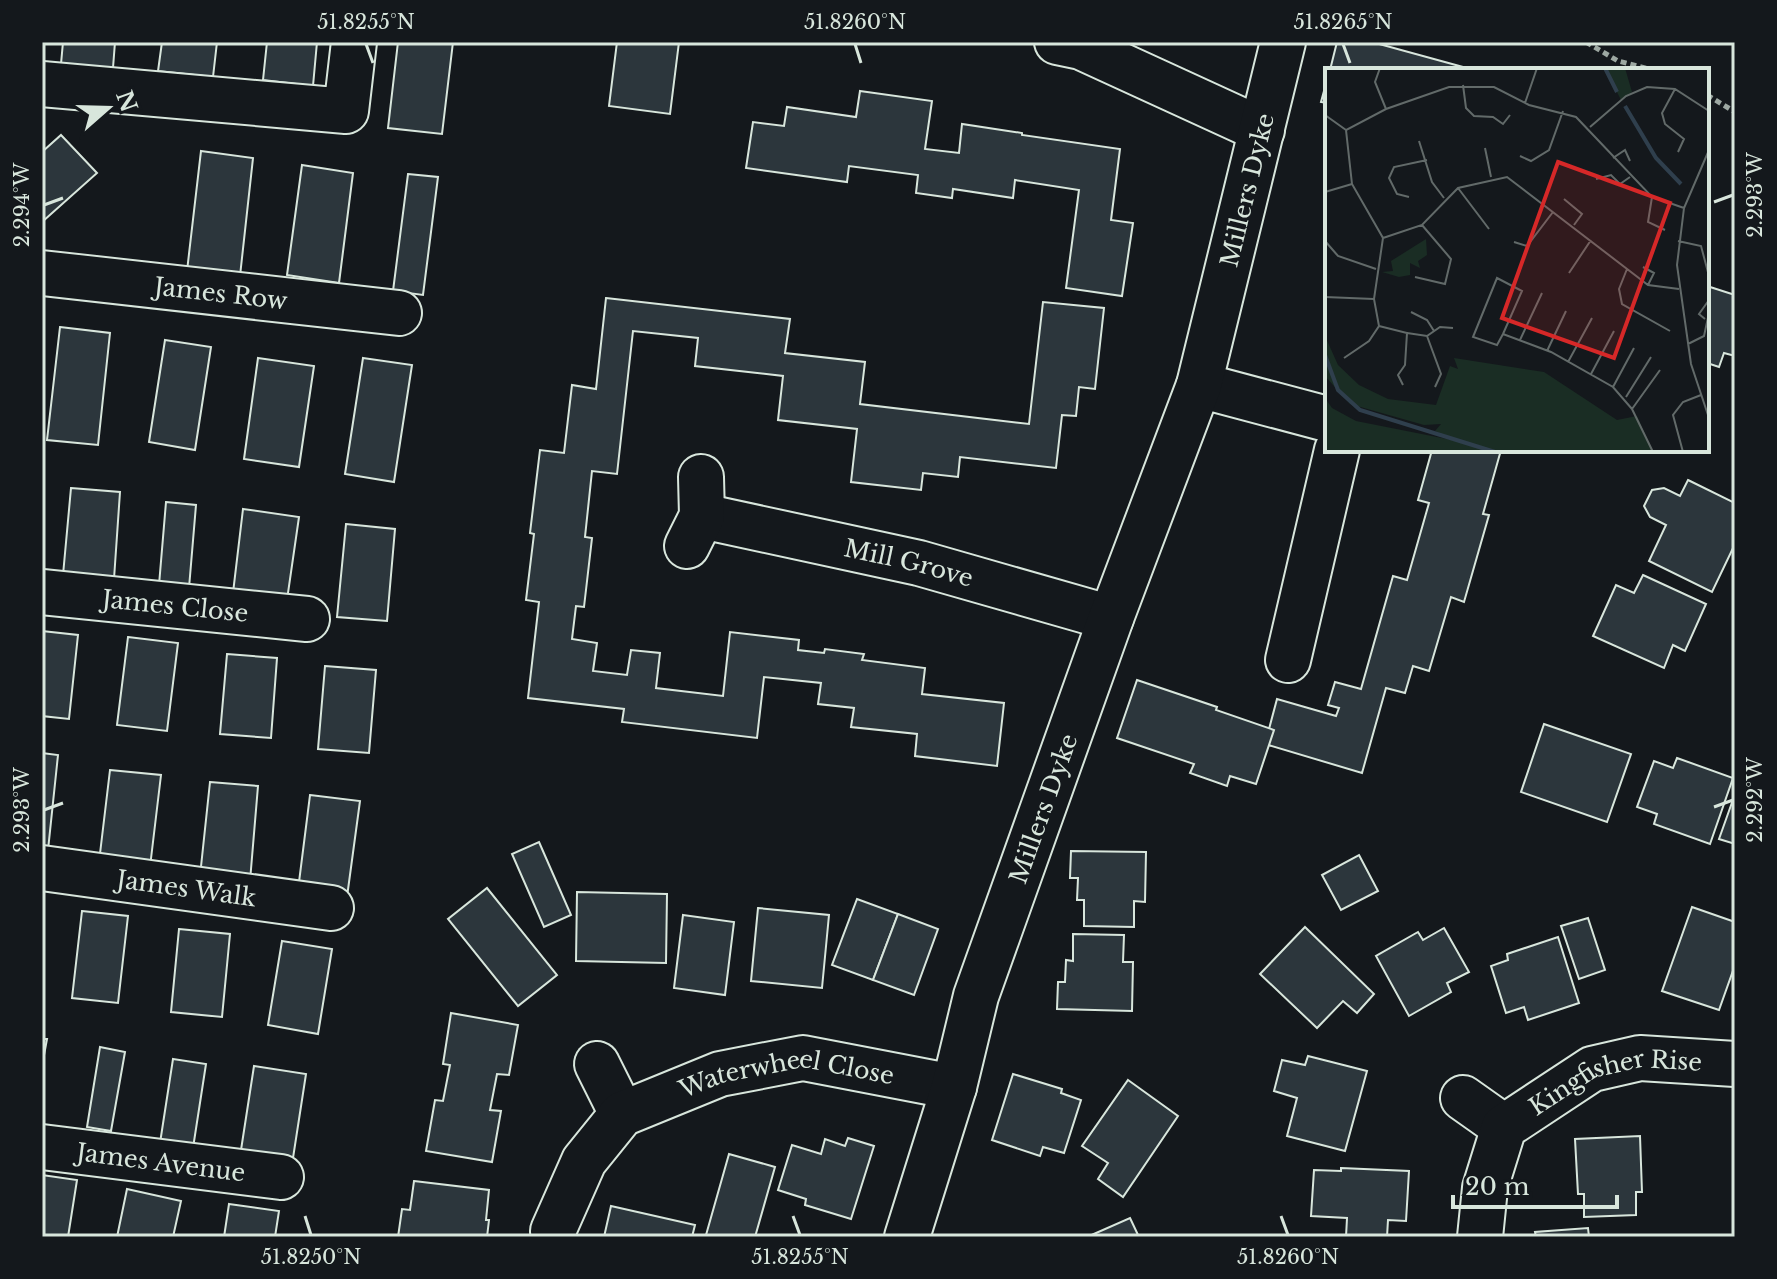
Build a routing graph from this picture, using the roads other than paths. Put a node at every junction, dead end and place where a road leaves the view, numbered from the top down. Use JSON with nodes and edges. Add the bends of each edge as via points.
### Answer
{"nodes":[{"id":1,"x":354,"y":42,"type":"edge"},
{"id":2,"x":1057,"y":42,"type":"edge"},
{"id":3,"x":1283,"y":42,"type":"edge"},
{"id":4,"x":42,"y":84,"type":"edge"},
{"id":5,"x":1262,"y":130,"type":"junction"},
{"id":6,"x":42,"y":273,"type":"edge"},
{"id":7,"x":399,"y":313,"type":"dead end"},
{"id":8,"x":1199,"y":385,"type":"junction"},
{"id":9,"x":1325,"y":418,"type":"edge"},
{"id":10,"x":1337,"y":452,"type":"edge"},
{"id":11,"x":697,"y":513,"type":"dead end"},
{"id":12,"x":42,"y":592,"type":"edge"},
{"id":13,"x":1111,"y":618,"type":"junction"},
{"id":14,"x":307,"y":619,"type":"dead end"},
{"id":15,"x":1288,"y":660,"type":"dead end"},
{"id":16,"x":42,"y":868,"type":"edge"},
{"id":17,"x":331,"y":908,"type":"dead end"},
{"id":18,"x":597,"y":1064,"type":"dead end"},
{"id":19,"x":1735,"y":1064,"type":"edge"},
{"id":20,"x":954,"y":1087,"type":"junction"},
{"id":21,"x":1463,"y":1098,"type":"dead end"},
{"id":22,"x":622,"y":1114,"type":"junction"},
{"id":23,"x":1504,"y":1127,"type":"junction"},
{"id":24,"x":42,"y":1147,"type":"edge"},
{"id":25,"x":281,"y":1177,"type":"dead end"},
{"id":26,"x":554,"y":1237,"type":"edge"},
{"id":27,"x":907,"y":1237,"type":"edge"},
{"id":28,"x":1480,"y":1237,"type":"edge"}],
"edges":[{"from":1,"to":4,"type":"street","via":[[346,111]]},
{"from":2,"to":5,"type":"street","via":[[1081,47]]},
{"from":3,"to":5,"type":"street","name":"Millers Dyke"},
{"from":5,"to":8,"type":"street","name":"Millers Dyke"},
{"from":6,"to":7,"type":"street","name":"James Row"},
{"from":8,"to":9,"type":"street"},
{"from":8,"to":13,"type":"street","name":"Millers Dyke"},
{"from":10,"to":15,"type":"street"},
{"from":11,"to":13,"type":"street","name":"Mill Grove","via":[[919,563]]},
{"from":12,"to":14,"type":"street","name":"James Close"},
{"from":13,"to":20,"type":"street","name":"Millers Dyke","via":[[976,996]]},
{"from":16,"to":17,"type":"street","name":"James Walk"},
{"from":18,"to":22,"type":"street"},
{"from":19,"to":23,"type":"street","name":"Kingfisher Rise","via":[[1640,1058],[1592,1069]]},
{"from":20,"to":22,"type":"street","name":"Waterwheel Close","via":[[803,1058],[720,1074]]},
{"from":20,"to":27,"type":"street","name":"Millers Dyke"},
{"from":21,"to":23,"type":"street","name":"Kingfisher Rise"},
{"from":22,"to":26,"type":"street","name":"Waterwheel Close","via":[[584,1161]]},
{"from":23,"to":28,"type":"street","name":"Kingfisher Rise","via":[[1485,1188]]},
{"from":24,"to":25,"type":"street","name":"James Avenue"}]}
